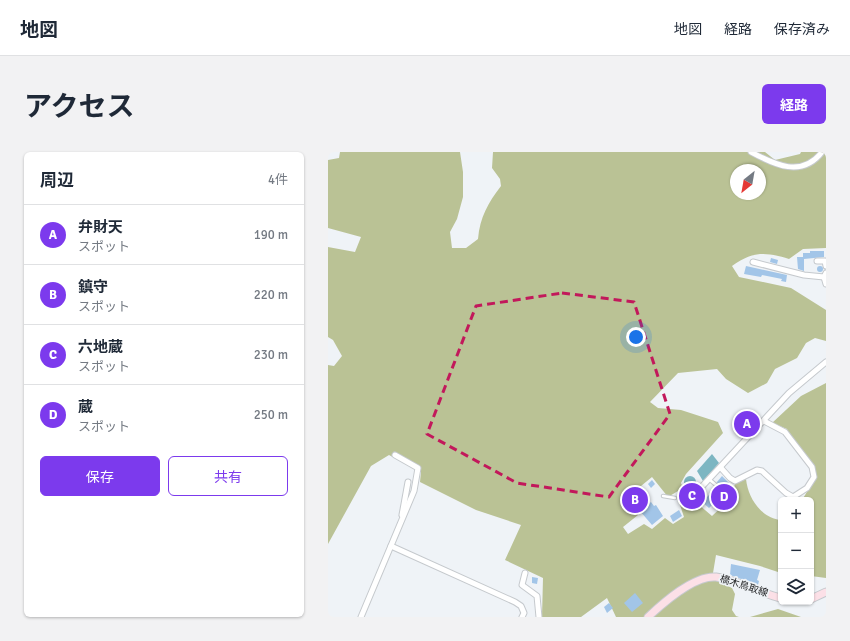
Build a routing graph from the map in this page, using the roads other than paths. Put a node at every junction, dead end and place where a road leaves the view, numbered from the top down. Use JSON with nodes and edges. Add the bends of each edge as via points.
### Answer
{"nodes":[{"id":1,"x":750,"y":152,"type":"edge"},
{"id":2,"x":822,"y":152,"type":"edge"},
{"id":3,"x":817,"y":261,"type":"dead end"},
{"id":4,"x":753,"y":262,"type":"dead end"},
{"id":5,"x":826,"y":266,"type":"edge"},
{"id":6,"x":825,"y":275,"type":"edge"},
{"id":7,"x":826,"y":284,"type":"edge"},
{"id":8,"x":826,"y":362,"type":"edge"},
{"id":9,"x":764,"y":421,"type":"junction"},
{"id":10,"x":395,"y":455,"type":"dead end"},
{"id":11,"x":721,"y":468,"type":"junction"},
{"id":12,"x":710,"y":480,"type":"junction"},
{"id":13,"x":408,"y":482,"type":"dead end"},
{"id":14,"x":716,"y":485,"type":"dead end"},
{"id":15,"x":695,"y":494,"type":"dead end"},
{"id":16,"x":663,"y":496,"type":"dead end"},
{"id":17,"x":675,"y":498,"type":"dead end"},
{"id":18,"x":403,"y":517,"type":"junction"},
{"id":19,"x":392,"y":546,"type":"junction"},
{"id":20,"x":525,"y":573,"type":"dead end"},
{"id":21,"x":826,"y":592,"type":"edge"},
{"id":22,"x":778,"y":597,"type":"edge"},
{"id":23,"x":814,"y":598,"type":"edge"},
{"id":24,"x":361,"y":617,"type":"edge"},
{"id":25,"x":522,"y":617,"type":"edge"},
{"id":26,"x":539,"y":617,"type":"edge"},
{"id":27,"x":648,"y":617,"type":"edge"}],
"edges":[{"from":1,"to":2,"type":"street","via":[[771,162],[798,167],[816,161]]},
{"from":3,"to":5,"type":"street","via":[[825,261]]},
{"from":4,"to":6,"type":"street","via":[[804,274]]},
{"from":6,"to":7,"type":"street"},
{"from":8,"to":9,"type":"street","via":[[789,393]]},
{"from":9,"to":11,"type":"street"},
{"from":9,"to":11,"type":"street","via":[[785,432],[812,467],[814,477],[807,488],[794,497],[762,471],[757,470],[735,481]]},
{"from":10,"to":18,"type":"street","via":[[418,468],[414,491]]},
{"from":11,"to":12,"type":"street"},
{"from":12,"to":14,"type":"lane"},
{"from":12,"to":15,"type":"street"},
{"from":13,"to":18,"type":"street"},
{"from":16,"to":17,"type":"lane"},
{"from":18,"to":19,"type":"street"},
{"from":19,"to":24,"type":"street"},
{"from":19,"to":25,"type":"street","via":[[515,602],[521,606],[524,613]]},
{"from":20,"to":26,"type":"street","via":[[522,585],[537,596]]},
{"from":21,"to":23,"type":"main road"},
{"from":22,"to":27,"type":"main road","name":"橋木鳥取線","via":[[724,578],[705,578],[682,590]]}]}
